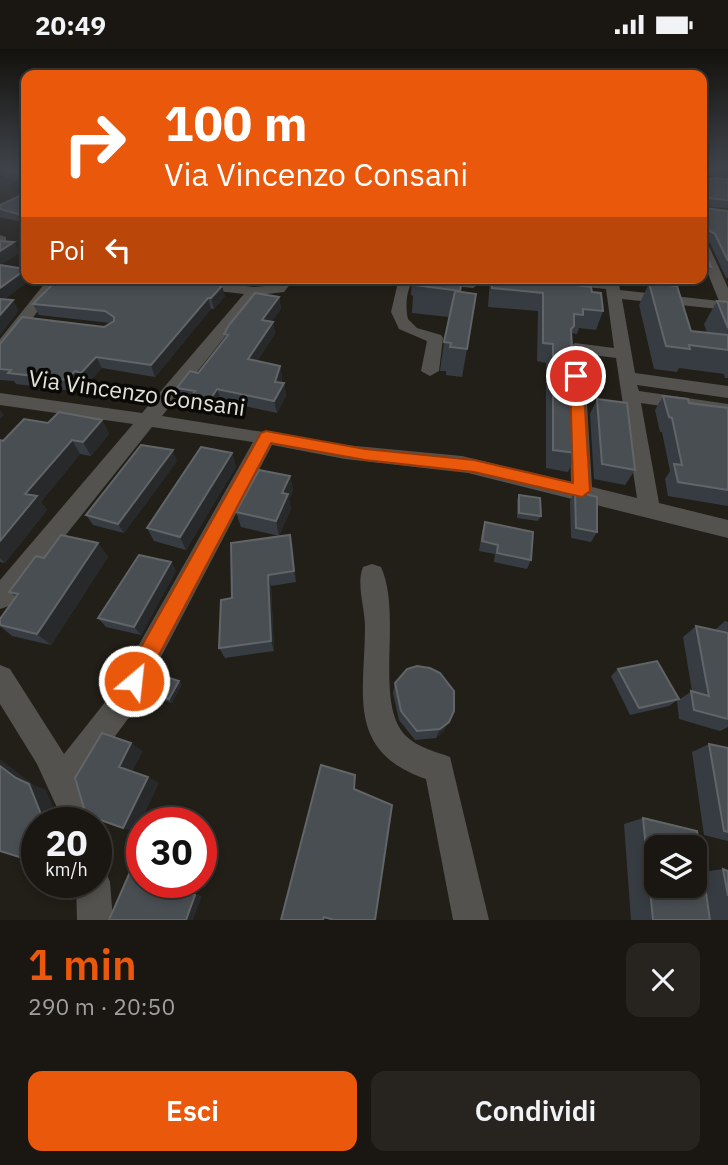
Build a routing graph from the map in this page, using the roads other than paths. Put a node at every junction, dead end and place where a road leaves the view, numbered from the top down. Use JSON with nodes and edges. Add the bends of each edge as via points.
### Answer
{"nodes":[{"id":1,"x":707,"y":256,"type":"edge"},
{"id":2,"x":51,"y":284,"type":"edge"},
{"id":3,"x":192,"y":284,"type":"edge"},
{"id":4,"x":283,"y":284,"type":"edge"},
{"id":5,"x":403,"y":284,"type":"edge"},
{"id":6,"x":592,"y":284,"type":"edge"},
{"id":7,"x":612,"y":286,"type":"edge"},
{"id":8,"x":254,"y":291,"type":"junction"},
{"id":9,"x":728,"y":305,"type":"edge"},
{"id":10,"x":22,"y":320,"type":"junction"},
{"id":11,"x":46,"y":323,"type":"edge"},
{"id":12,"x":0,"y":350,"type":"edge"},
{"id":13,"x":625,"y":354,"type":"junction"},
{"id":14,"x":430,"y":371,"type":"dead end"},
{"id":15,"x":728,"y":392,"type":"edge"},
{"id":16,"x":632,"y":395,"type":"junction"},
{"id":17,"x":0,"y":399,"type":"edge"},
{"id":18,"x":578,"y":404,"type":"junction"},
{"id":19,"x":728,"y":410,"type":"edge"},
{"id":20,"x":147,"y":420,"type":"junction"},
{"id":21,"x":266,"y":437,"type":"junction"},
{"id":22,"x":582,"y":491,"type":"junction"},
{"id":23,"x":649,"y":508,"type":"junction"},
{"id":24,"x":728,"y":529,"type":"edge"},
{"id":25,"x":372,"y":575,"type":"dead end"},
{"id":26,"x":0,"y":598,"type":"edge"},
{"id":27,"x":0,"y":679,"type":"edge"},
{"id":28,"x":63,"y":781,"type":"junction"},
{"id":29,"x":74,"y":807,"type":"edge"},
{"id":30,"x":94,"y":898,"type":"edge"},
{"id":31,"x":95,"y":920,"type":"edge"},
{"id":32,"x":471,"y":920,"type":"edge"}],
"edges":[{"from":1,"to":9,"type":"street"},
{"from":2,"to":10,"type":"street"},
{"from":3,"to":8,"type":"street"},
{"from":4,"to":8,"type":"street","via":[[279,289]]},
{"from":5,"to":14,"type":"street","via":[[397,305],[401,324],[415,335],[435,338]]},
{"from":6,"to":7,"type":"street"},
{"from":7,"to":9,"type":"street"},
{"from":7,"to":13,"type":"street"},
{"from":8,"to":20,"type":"street"},
{"from":10,"to":11,"type":"street"},
{"from":10,"to":12,"type":"street"},
{"from":13,"to":16,"type":"street"},
{"from":13,"to":18,"type":"street","via":[[575,348]]},
{"from":15,"to":16,"type":"street"},
{"from":16,"to":18,"type":"street","via":[[606,408]]},
{"from":16,"to":19,"type":"street"},
{"from":16,"to":23,"type":"street"},
{"from":17,"to":20,"type":"street","name":"Via Vincenzo Consani"},
{"from":18,"to":22,"type":"street"},
{"from":20,"to":21,"type":"street","name":"Via Vincenzo Consani"},
{"from":20,"to":26,"type":"street"},
{"from":21,"to":22,"type":"street","name":"Via Vincenzo Consani","via":[[345,452],[474,466]]},
{"from":21,"to":28,"type":"street","via":[[120,706]]},
{"from":22,"to":23,"type":"street","name":"Via Vincenzo Consani"},
{"from":23,"to":24,"type":"street","name":"Via Vincenzo Consani"},
{"from":25,"to":32,"type":"street","via":[[379,632],[380,726],[393,745],[414,762],[439,768]]},
{"from":27,"to":28,"type":"street"},
{"from":28,"to":29,"type":"street"},
{"from":30,"to":31,"type":"street"}]}
